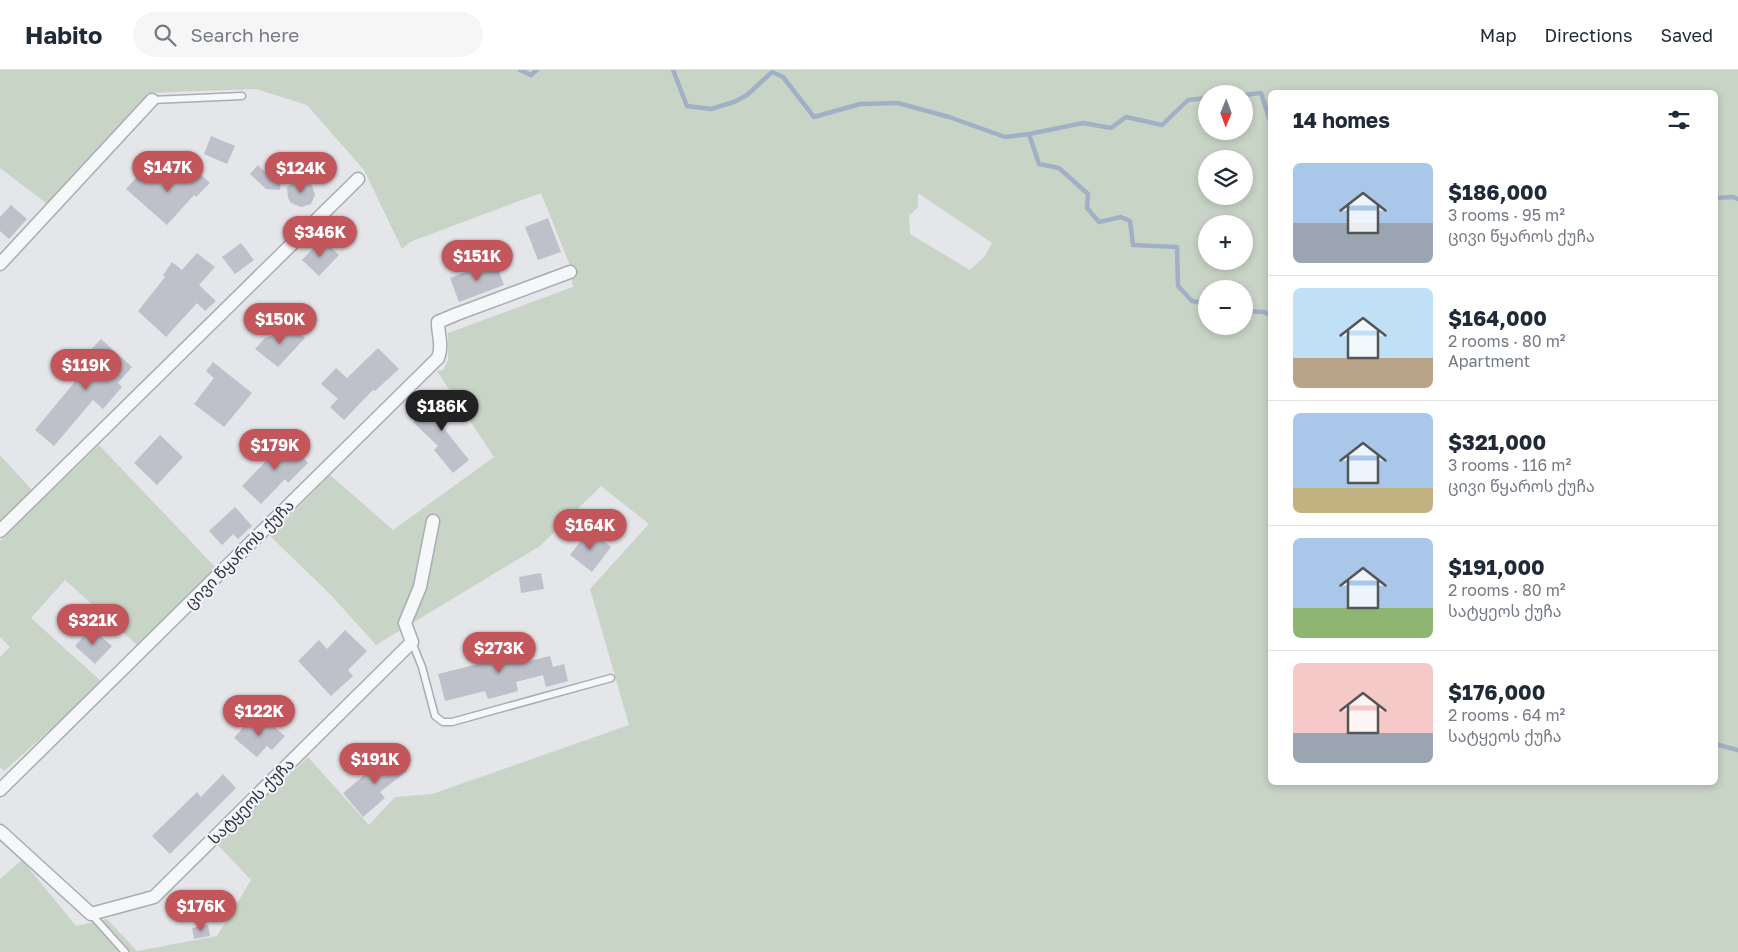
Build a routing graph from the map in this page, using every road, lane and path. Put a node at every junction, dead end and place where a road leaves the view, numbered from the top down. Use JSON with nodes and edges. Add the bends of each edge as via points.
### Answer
{"nodes":[{"id":1,"x":242,"y":96,"type":"dead end"},
{"id":2,"x":152,"y":100,"type":"joint"},
{"id":3,"x":358,"y":179,"type":"dead end"},
{"id":4,"x":0,"y":264,"type":"edge"},
{"id":5,"x":570,"y":272,"type":"dead end"},
{"id":6,"x":433,"y":521,"type":"dead end"},
{"id":7,"x":0,"y":531,"type":"edge"},
{"id":8,"x":412,"y":642,"type":"junction"},
{"id":9,"x":611,"y":678,"type":"dead end"},
{"id":10,"x":0,"y":790,"type":"edge"},
{"id":11,"x":0,"y":831,"type":"edge"},
{"id":12,"x":91,"y":914,"type":"junction"},
{"id":13,"x":125,"y":952,"type":"edge"}],
"edges":[{"from":1,"to":2,"type":"lane"},
{"from":2,"to":4,"type":"street"},
{"from":3,"to":7,"type":"street"},
{"from":5,"to":10,"type":"street","name":"ცივი წყაროს ქუჩა","via":[[438,322],[442,347],[438,358]]},
{"from":6,"to":8,"type":"street","via":[[420,587],[405,623]]},
{"from":8,"to":9,"type":"lane","via":[[435,716],[443,722]]},
{"from":8,"to":12,"type":"street","name":"სატყეოს ქუჩა","via":[[154,897]]},
{"from":11,"to":12,"type":"street"},
{"from":12,"to":13,"type":"lane"}]}
